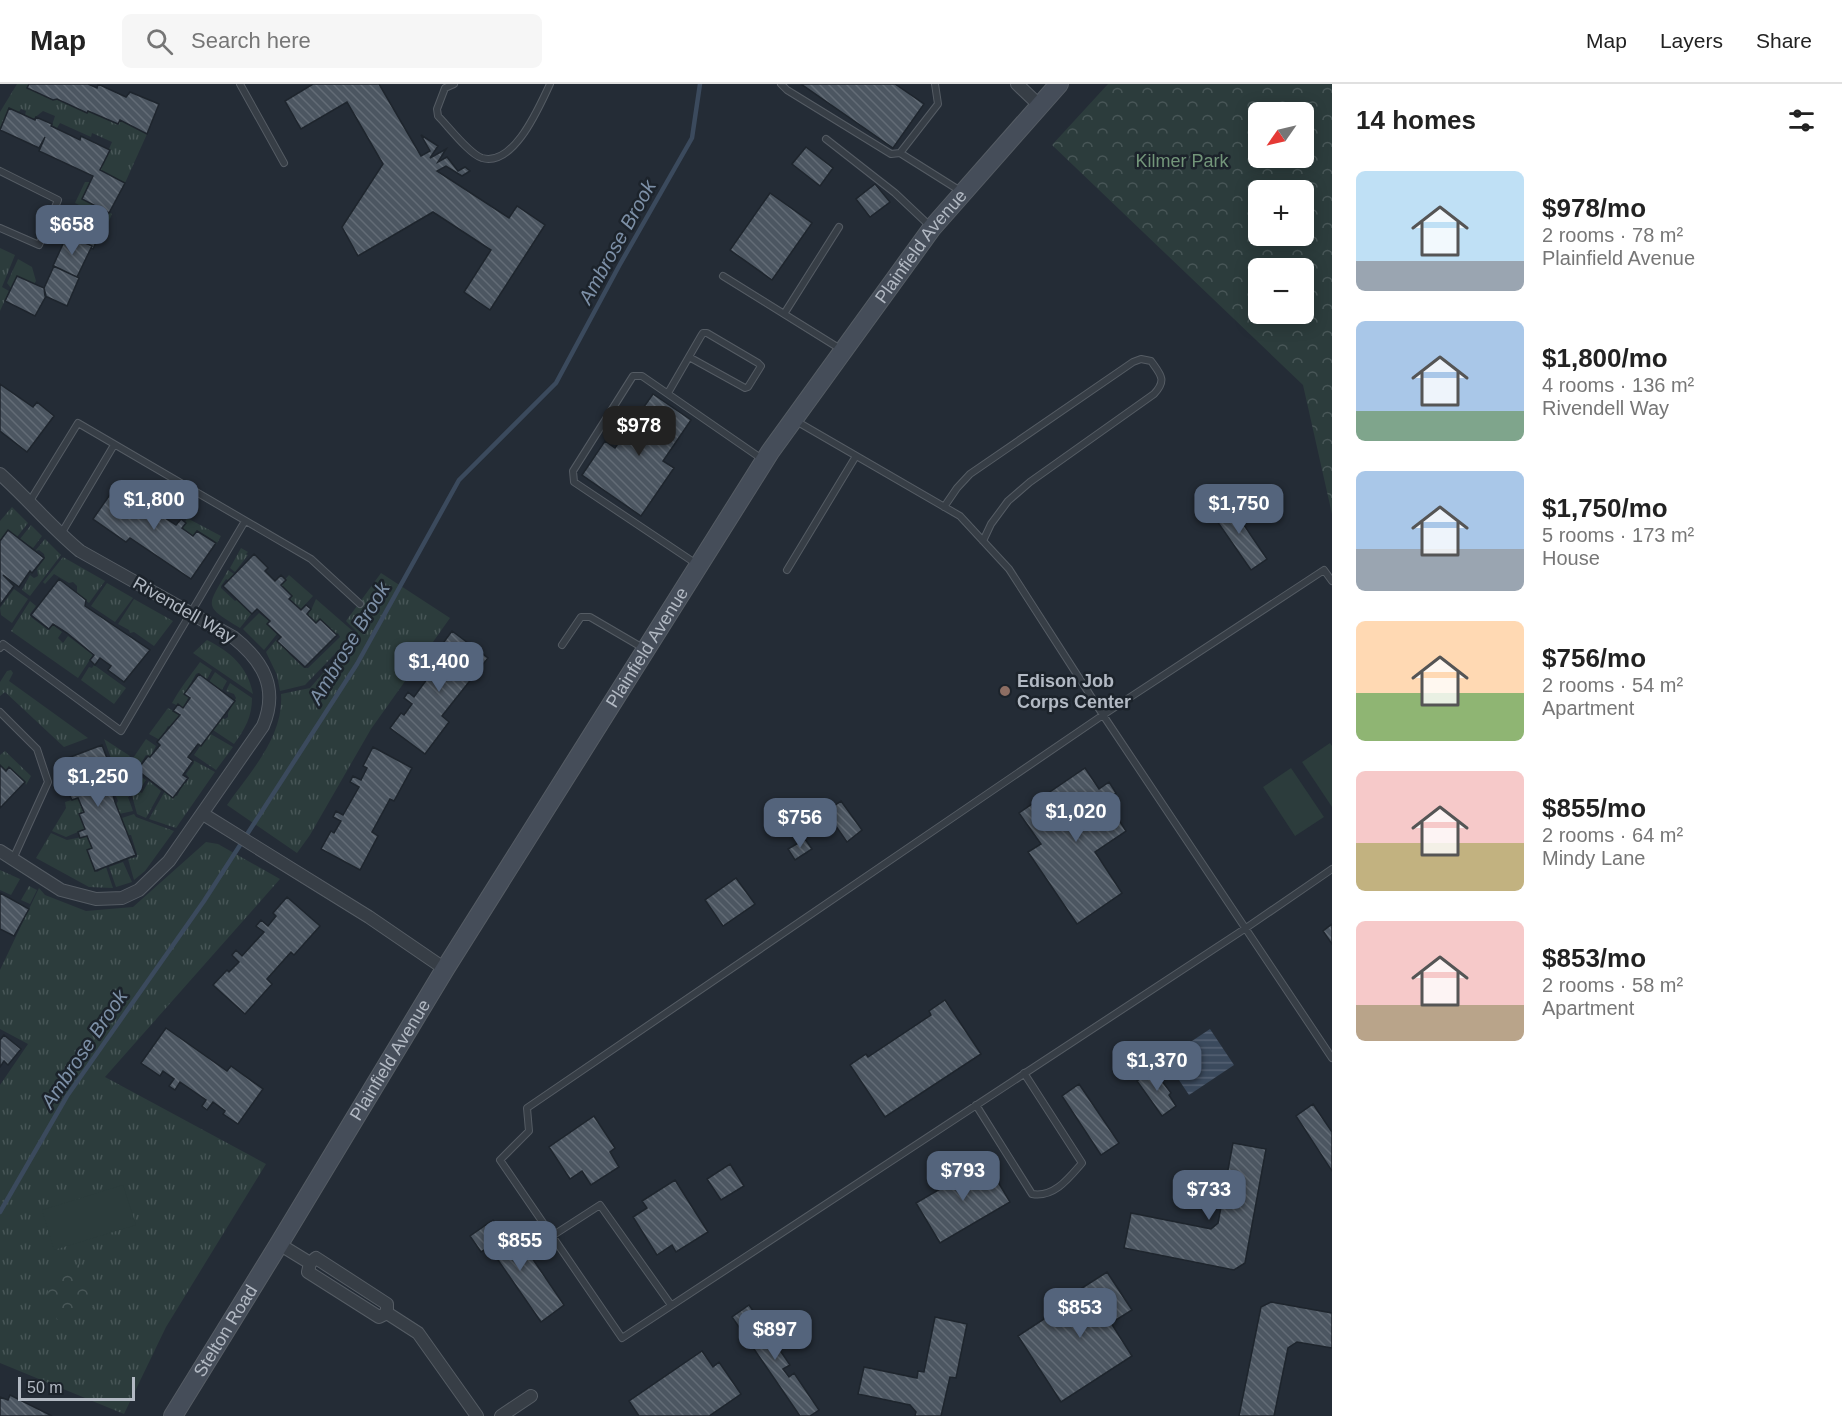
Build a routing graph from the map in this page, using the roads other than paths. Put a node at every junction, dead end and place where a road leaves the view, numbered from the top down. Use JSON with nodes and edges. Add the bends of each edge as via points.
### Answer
{"nodes":[{"id":1,"x":240,"y":84,"type":"edge"},
{"id":2,"x":454,"y":84,"type":"edge"},
{"id":3,"x":550,"y":84,"type":"edge"},
{"id":4,"x":781,"y":84,"type":"edge"},
{"id":5,"x":935,"y":84,"type":"edge"},
{"id":6,"x":1017,"y":84,"type":"edge"},
{"id":7,"x":1059,"y":84,"type":"edge"},
{"id":8,"x":443,"y":86,"type":"edge"},
{"id":9,"x":1039,"y":105,"type":"junction"},
{"id":10,"x":826,"y":139,"type":"dead end"},
{"id":11,"x":900,"y":153,"type":"junction"},
{"id":12,"x":284,"y":163,"type":"dead end"},
{"id":13,"x":0,"y":171,"type":"edge"},
{"id":14,"x":962,"y":193,"type":"junction"},
{"id":15,"x":839,"y":227,"type":"dead end"},
{"id":16,"x":0,"y":228,"type":"edge"},
{"id":17,"x":932,"y":228,"type":"junction"},
{"id":18,"x":723,"y":276,"type":"dead end"},
{"id":19,"x":784,"y":314,"type":"junction"},
{"id":20,"x":842,"y":351,"type":"junction"},
{"id":21,"x":689,"y":357,"type":"junction"},
{"id":22,"x":668,"y":393,"type":"junction"},
{"id":23,"x":792,"y":419,"type":"junction"},
{"id":24,"x":114,"y":444,"type":"junction"},
{"id":25,"x":856,"y":456,"type":"junction"},
{"id":26,"x":765,"y":461,"type":"junction"},
{"id":27,"x":0,"y":474,"type":"edge"},
{"id":28,"x":30,"y":501,"type":"junction"},
{"id":29,"x":944,"y":507,"type":"junction"},
{"id":30,"x":245,"y":521,"type":"junction"},
{"id":31,"x":60,"y":535,"type":"junction"},
{"id":32,"x":983,"y":540,"type":"junction"},
{"id":33,"x":698,"y":566,"type":"junction"},
{"id":34,"x":787,"y":570,"type":"dead end"},
{"id":35,"x":1332,"y":581,"type":"edge"},
{"id":36,"x":360,"y":604,"type":"dead end"},
{"id":37,"x":190,"y":614,"type":"junction"},
{"id":38,"x":562,"y":645,"type":"dead end"},
{"id":39,"x":0,"y":648,"type":"edge"},
{"id":40,"x":645,"y":649,"type":"junction"},
{"id":41,"x":0,"y":712,"type":"edge"},
{"id":42,"x":1103,"y":715,"type":"junction"},
{"id":43,"x":203,"y":814,"type":"junction"},
{"id":44,"x":0,"y":851,"type":"edge"},
{"id":45,"x":13,"y":859,"type":"junction"},
{"id":46,"x":1332,"y":869,"type":"edge"},
{"id":47,"x":1246,"y":928,"type":"junction"},
{"id":48,"x":445,"y":969,"type":"junction"},
{"id":49,"x":1332,"y":1058,"type":"edge"},
{"id":50,"x":1024,"y":1073,"type":"junction"},
{"id":51,"x":976,"y":1105,"type":"junction"},
{"id":52,"x":552,"y":1236,"type":"junction"},
{"id":53,"x":279,"y":1244,"type":"junction"},
{"id":54,"x":671,"y":1305,"type":"junction"},
{"id":55,"x":531,"y":1396,"type":"dead end"},
{"id":56,"x":173,"y":1416,"type":"edge"},
{"id":57,"x":477,"y":1416,"type":"edge"},
{"id":58,"x":501,"y":1416,"type":"edge"}],
"edges":[{"from":1,"to":12,"type":"lane"},
{"from":2,"to":8,"type":"lane"},
{"from":3,"to":8,"type":"lane","via":[[518,141],[511,150],[493,158],[481,158],[471,151],[438,116]]},
{"from":4,"to":11,"type":"lane","via":[[891,154]]},
{"from":5,"to":11,"type":"lane","via":[[938,104]]},
{"from":6,"to":9,"type":"street"},
{"from":7,"to":9,"type":"main road","name":"Plainfield Avenue"},
{"from":9,"to":14,"type":"main road","name":"Plainfield Avenue"},
{"from":10,"to":17,"type":"lane","via":[[896,193]]},
{"from":11,"to":14,"type":"lane"},
{"from":13,"to":16,"type":"lane","via":[[58,200],[39,245]]},
{"from":14,"to":17,"type":"main road","name":"Plainfield Avenue"},
{"from":15,"to":19,"type":"lane"},
{"from":17,"to":20,"type":"main road","name":"Plainfield Avenue"},
{"from":18,"to":19,"type":"lane"},
{"from":19,"to":20,"type":"lane"},
{"from":20,"to":23,"type":"main road","name":"Plainfield Avenue"},
{"from":21,"to":21,"type":"lane","via":[[745,388],[761,366],[707,333]]},
{"from":21,"to":22,"type":"lane"},
{"from":22,"to":26,"type":"lane"},
{"from":22,"to":33,"type":"lane","via":[[642,376],[633,376],[573,471],[574,482]]},
{"from":23,"to":25,"type":"lane"},
{"from":23,"to":26,"type":"main road","name":"Plainfield Avenue"},
{"from":24,"to":28,"type":"lane","via":[[78,423]]},
{"from":24,"to":30,"type":"lane"},
{"from":24,"to":31,"type":"lane"},
{"from":25,"to":29,"type":"lane"},
{"from":25,"to":34,"type":"lane"},
{"from":26,"to":33,"type":"main road","name":"Plainfield Avenue"},
{"from":27,"to":28,"type":"street","name":"Rivendell Way"},
{"from":28,"to":31,"type":"street","name":"Rivendell Way"},
{"from":29,"to":32,"type":"lane","via":[[960,516]]},
{"from":29,"to":32,"type":"lane","via":[[970,474],[1005,449],[1133,362],[1151,361],[1162,376],[1161,386],[1154,394],[1030,482],[1008,501]]},
{"from":30,"to":36,"type":"lane","via":[[311,560]]},
{"from":30,"to":37,"type":"lane"},
{"from":31,"to":37,"type":"street","name":"Rivendell Way","via":[[80,551]]},
{"from":32,"to":42,"type":"lane","via":[[1009,569]]},
{"from":33,"to":40,"type":"main road","name":"Plainfield Avenue"},
{"from":35,"to":42,"type":"lane","via":[[1324,570]]},
{"from":37,"to":39,"type":"lane","via":[[121,731],[3,644]]},
{"from":37,"to":43,"type":"street","name":"Rivendell Way","via":[[251,651],[270,689],[270,710],[263,726]]},
{"from":38,"to":40,"type":"lane","via":[[581,617],[590,617]]},
{"from":40,"to":48,"type":"main road","name":"Plainfield Avenue"},
{"from":41,"to":45,"type":"lane","via":[[37,749],[48,782]]},
{"from":42,"to":47,"type":"lane"},
{"from":42,"to":52,"type":"lane","via":[[527,1108],[529,1131],[500,1160]]},
{"from":43,"to":45,"type":"street","name":"Rivendell Way","via":[[169,861],[139,890],[122,898],[96,899],[61,890]]},
{"from":43,"to":48,"type":"street"},
{"from":44,"to":45,"type":"street","name":"Rivendell Way"},
{"from":46,"to":47,"type":"lane"},
{"from":47,"to":49,"type":"lane"},
{"from":47,"to":50,"type":"lane"},
{"from":48,"to":53,"type":"main road","name":"Plainfield Avenue"},
{"from":50,"to":51,"type":"lane"},
{"from":50,"to":51,"type":"lane","via":[[1082,1163],[1065,1183],[1041,1196],[1032,1194]]},
{"from":51,"to":54,"type":"lane"},
{"from":52,"to":54,"type":"lane","via":[[600,1204]]},
{"from":52,"to":54,"type":"lane","via":[[622,1338]]},
{"from":53,"to":56,"type":"main road","name":"Stelton Road"},
{"from":53,"to":57,"type":"street","via":[[310,1263],[308,1272],[379,1317],[387,1313],[418,1333]]},
{"from":55,"to":58,"type":"street"}]}
